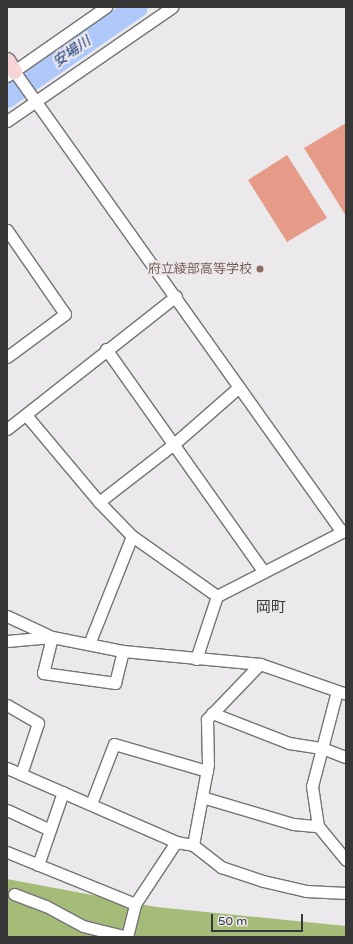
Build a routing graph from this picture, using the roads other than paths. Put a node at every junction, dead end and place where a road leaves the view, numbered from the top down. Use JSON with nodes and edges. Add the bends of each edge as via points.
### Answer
{"nodes":[{"id":1,"x":106,"y":7,"type":"edge"},
{"id":2,"x":172,"y":7,"type":"edge"},
{"id":3,"x":9,"y":69,"type":"edge"},
{"id":4,"x":33,"y":99,"type":"junction"},
{"id":5,"x":7,"y":121,"type":"edge"},
{"id":6,"x":7,"y":230,"type":"edge"},
{"id":7,"x":176,"y":296,"type":"junction"},
{"id":8,"x":106,"y":349,"type":"junction"},
{"id":9,"x":7,"y":357,"type":"edge"},
{"id":10,"x":240,"y":387,"type":"junction"},
{"id":11,"x":26,"y":415,"type":"junction"},
{"id":12,"x":7,"y":429,"type":"edge"},
{"id":13,"x":175,"y":443,"type":"junction"},
{"id":14,"x":99,"y":502,"type":"junction"},
{"id":15,"x":344,"y":531,"type":"edge"},
{"id":16,"x":132,"y":536,"type":"junction"},
{"id":17,"x":263,"y":571,"type":"junction"},
{"id":18,"x":217,"y":596,"type":"junction"},
{"id":19,"x":7,"y":616,"type":"edge"},
{"id":20,"x":52,"y":637,"type":"junction"},
{"id":21,"x":7,"y":641,"type":"edge"},
{"id":22,"x":89,"y":644,"type":"junction"},
{"id":23,"x":123,"y":651,"type":"junction"},
{"id":24,"x":196,"y":659,"type":"junction"},
{"id":25,"x":260,"y":664,"type":"junction"},
{"id":26,"x":341,"y":692,"type":"edge"},
{"id":27,"x":7,"y":705,"type":"edge"},
{"id":28,"x":212,"y":713,"type":"junction"},
{"id":29,"x":322,"y":748,"type":"junction"},
{"id":30,"x":346,"y":757,"type":"edge"},
{"id":31,"x":7,"y":768,"type":"edge"},
{"id":32,"x":207,"y":771,"type":"junction"},
{"id":33,"x":21,"y":774,"type":"junction"},
{"id":34,"x":63,"y":792,"type":"junction"},
{"id":35,"x":202,"y":797,"type":"junction"},
{"id":36,"x":91,"y":804,"type":"junction"},
{"id":37,"x":7,"y":810,"type":"edge"},
{"id":38,"x":318,"y":826,"type":"junction"},
{"id":39,"x":50,"y":830,"type":"junction"},
{"id":40,"x":176,"y":842,"type":"junction"},
{"id":41,"x":193,"y":845,"type":"junction"},
{"id":42,"x":7,"y":852,"type":"edge"},
{"id":43,"x":346,"y":860,"type":"edge"},
{"id":44,"x":38,"y":865,"type":"junction"},
{"id":45,"x":346,"y":893,"type":"edge"},
{"id":46,"x":14,"y":894,"type":"dead end"},
{"id":47,"x":135,"y":904,"type":"junction"}],
"edges":[{"from":1,"to":3,"type":"street"},
{"from":2,"to":4,"type":"street"},
{"from":3,"to":4,"type":"street"},
{"from":4,"to":5,"type":"street"},
{"from":4,"to":7,"type":"street"},
{"from":6,"to":9,"type":"street","via":[[65,314]]},
{"from":7,"to":8,"type":"street"},
{"from":7,"to":10,"type":"street"},
{"from":8,"to":11,"type":"street"},
{"from":8,"to":13,"type":"street"},
{"from":10,"to":13,"type":"street"},
{"from":10,"to":15,"type":"street"},
{"from":11,"to":12,"type":"street"},
{"from":11,"to":14,"type":"street"},
{"from":13,"to":14,"type":"street"},
{"from":13,"to":17,"type":"street"},
{"from":14,"to":16,"type":"street"},
{"from":15,"to":17,"type":"street"},
{"from":16,"to":18,"type":"street"},
{"from":16,"to":22,"type":"street"},
{"from":17,"to":18,"type":"street"},
{"from":18,"to":24,"type":"street"},
{"from":19,"to":20,"type":"street"},
{"from":20,"to":21,"type":"street"},
{"from":20,"to":22,"type":"street"},
{"from":20,"to":23,"type":"street","via":[[44,673],[115,683]]},
{"from":22,"to":23,"type":"street"},
{"from":23,"to":24,"type":"street"},
{"from":24,"to":25,"type":"street"},
{"from":25,"to":26,"type":"street"},
{"from":25,"to":28,"type":"street"},
{"from":26,"to":29,"type":"street"},
{"from":27,"to":33,"type":"street","via":[[38,723]]},
{"from":28,"to":29,"type":"street","via":[[289,743]]},
{"from":28,"to":32,"type":"street","via":[[207,719]]},
{"from":29,"to":30,"type":"street"},
{"from":29,"to":38,"type":"street","via":[[312,786]]},
{"from":31,"to":33,"type":"street"},
{"from":32,"to":35,"type":"street"},
{"from":32,"to":36,"type":"street","via":[[114,744]]},
{"from":33,"to":34,"type":"street"},
{"from":34,"to":36,"type":"street"},
{"from":34,"to":39,"type":"street"},
{"from":35,"to":38,"type":"street","via":[[293,824]]},
{"from":35,"to":41,"type":"street"},
{"from":36,"to":40,"type":"street"},
{"from":37,"to":39,"type":"street"},
{"from":38,"to":43,"type":"street"},
{"from":39,"to":44,"type":"street"},
{"from":40,"to":41,"type":"street"},
{"from":40,"to":47,"type":"street"},
{"from":41,"to":45,"type":"street","via":[[221,867],[263,881],[306,891]]},
{"from":42,"to":44,"type":"street"},
{"from":44,"to":47,"type":"street"},
{"from":46,"to":47,"type":"street","via":[[46,906],[84,926],[127,937]]}]}
